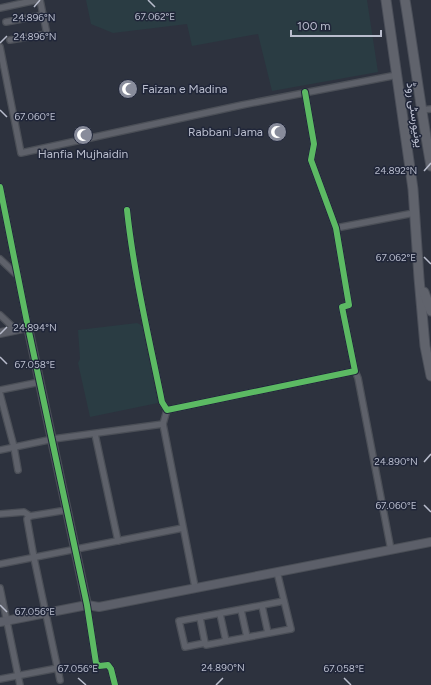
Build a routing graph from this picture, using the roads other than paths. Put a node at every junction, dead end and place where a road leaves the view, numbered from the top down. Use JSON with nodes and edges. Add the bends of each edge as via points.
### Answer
{"nodes":[{"id":1,"x":38,"y":0,"type":"edge"},
{"id":2,"x":386,"y":0,"type":"edge"},
{"id":3,"x":405,"y":0,"type":"edge"},
{"id":4,"x":0,"y":8,"type":"edge"},
{"id":5,"x":43,"y":16,"type":"junction"},
{"id":6,"x":6,"y":22,"type":"dead end"},
{"id":7,"x":10,"y":40,"type":"dead end"},
{"id":8,"x":0,"y":47,"type":"edge"},
{"id":9,"x":397,"y":75,"type":"junction"},
{"id":10,"x":305,"y":92,"type":"junction"},
{"id":11,"x":431,"y":109,"type":"edge"},
{"id":12,"x":421,"y":110,"type":"junction"},
{"id":13,"x":431,"y":166,"type":"edge"},
{"id":14,"x":0,"y":187,"type":"edge"},
{"id":15,"x":2,"y":206,"type":"edge"},
{"id":16,"x":127,"y":210,"type":"dead end"},
{"id":17,"x":414,"y":213,"type":"junction"},
{"id":18,"x":336,"y":228,"type":"junction"},
{"id":19,"x":0,"y":259,"type":"edge"},
{"id":20,"x":18,"y":276,"type":"junction"},
{"id":21,"x":419,"y":278,"type":"junction"},
{"id":22,"x":431,"y":311,"type":"edge"},
{"id":23,"x":0,"y":315,"type":"edge"},
{"id":24,"x":28,"y":327,"type":"junction"},
{"id":25,"x":16,"y":330,"type":"junction"},
{"id":26,"x":0,"y":333,"type":"edge"},
{"id":27,"x":355,"y":372,"type":"junction"},
{"id":28,"x":431,"y":376,"type":"edge"},
{"id":29,"x":40,"y":382,"type":"junction"},
{"id":30,"x":0,"y":390,"type":"edge"},
{"id":31,"x":0,"y":394,"type":"edge"},
{"id":32,"x":167,"y":410,"type":"junction"},
{"id":33,"x":163,"y":424,"type":"junction"},
{"id":34,"x":95,"y":434,"type":"junction"},
{"id":35,"x":53,"y":439,"type":"junction"},
{"id":36,"x":14,"y":447,"type":"junction"},
{"id":37,"x":0,"y":450,"type":"edge"},
{"id":38,"x":18,"y":470,"type":"dead end"},
{"id":39,"x":67,"y":510,"type":"junction"},
{"id":40,"x":0,"y":514,"type":"edge"},
{"id":41,"x":30,"y":516,"type":"junction"},
{"id":42,"x":183,"y":528,"type":"junction"},
{"id":43,"x":118,"y":541,"type":"junction"},
{"id":44,"x":431,"y":542,"type":"edge"},
{"id":45,"x":74,"y":549,"type":"junction"},
{"id":46,"x":391,"y":550,"type":"junction"},
{"id":47,"x":34,"y":558,"type":"junction"},
{"id":48,"x":0,"y":564,"type":"edge"},
{"id":49,"x":277,"y":572,"type":"junction"},
{"id":50,"x":195,"y":587,"type":"junction"},
{"id":51,"x":0,"y":588,"type":"edge"},
{"id":52,"x":284,"y":601,"type":"junction"},
{"id":53,"x":86,"y":604,"type":"junction"},
{"id":54,"x":262,"y":606,"type":"junction"},
{"id":55,"x":241,"y":610,"type":"junction"},
{"id":56,"x":45,"y":613,"type":"junction"},
{"id":57,"x":220,"y":614,"type":"junction"},
{"id":58,"x":200,"y":618,"type":"junction"},
{"id":59,"x":3,"y":621,"type":"edge"},
{"id":60,"x":268,"y":633,"type":"junction"},
{"id":61,"x":247,"y":637,"type":"junction"},
{"id":62,"x":226,"y":641,"type":"junction"},
{"id":63,"x":205,"y":643,"type":"junction"},
{"id":64,"x":58,"y":668,"type":"junction"},
{"id":65,"x":18,"y":676,"type":"junction"},
{"id":66,"x":0,"y":679,"type":"edge"},
{"id":67,"x":60,"y":680,"type":"dead end"},
{"id":68,"x":20,"y":685,"type":"edge"},
{"id":69,"x":115,"y":685,"type":"edge"}],
"edges":[{"from":1,"to":4,"type":"street"},
{"from":1,"to":5,"type":"street"},
{"from":2,"to":9,"type":"main road","name":"یونیورسٹی روڈ"},
{"from":3,"to":12,"type":"main road","name":"یونیورسٹی روڈ"},
{"from":5,"to":6,"type":"street"},
{"from":5,"to":7,"type":"street","via":[[47,34]]},
{"from":8,"to":10,"type":"street","via":[[21,153]]},
{"from":9,"to":10,"type":"street"},
{"from":9,"to":17,"type":"main road","name":"یونیورسٹی روڈ"},
{"from":10,"to":18,"type":"street","via":[[314,144],[311,160]]},
{"from":11,"to":12,"type":"street"},
{"from":12,"to":13,"type":"main road","name":"یونیورسٹی روڈ"},
{"from":14,"to":15,"type":"street"},
{"from":15,"to":20,"type":"street"},
{"from":16,"to":32,"type":"street","via":[[138,290],[162,402]]},
{"from":17,"to":18,"type":"street"},
{"from":17,"to":21,"type":"main road","name":"یونیورسٹی روڈ"},
{"from":18,"to":27,"type":"street","via":[[349,305],[342,307]]},
{"from":19,"to":20,"type":"street"},
{"from":20,"to":24,"type":"street"},
{"from":21,"to":22,"type":"main road"},
{"from":21,"to":28,"type":"main road","name":"یونیورسٹی روڈ","via":[[425,346]]},
{"from":23,"to":25,"type":"street"},
{"from":24,"to":25,"type":"street"},
{"from":24,"to":29,"type":"street"},
{"from":25,"to":26,"type":"street"},
{"from":27,"to":32,"type":"street"},
{"from":27,"to":46,"type":"street"},
{"from":29,"to":30,"type":"street"},
{"from":29,"to":35,"type":"street"},
{"from":31,"to":36,"type":"street"},
{"from":32,"to":33,"type":"street"},
{"from":33,"to":34,"type":"street"},
{"from":33,"to":42,"type":"street"},
{"from":34,"to":35,"type":"street"},
{"from":34,"to":43,"type":"street"},
{"from":35,"to":36,"type":"street"},
{"from":35,"to":39,"type":"street"},
{"from":36,"to":37,"type":"street"},
{"from":36,"to":38,"type":"street"},
{"from":39,"to":41,"type":"street"},
{"from":39,"to":45,"type":"street"},
{"from":40,"to":41,"type":"street","via":[[24,512]]},
{"from":41,"to":47,"type":"street","via":[[27,519]]},
{"from":42,"to":43,"type":"street"},
{"from":42,"to":50,"type":"street"},
{"from":43,"to":45,"type":"street"},
{"from":44,"to":46,"type":"street"},
{"from":45,"to":47,"type":"street"},
{"from":45,"to":53,"type":"street"},
{"from":46,"to":49,"type":"street"},
{"from":47,"to":48,"type":"street"},
{"from":47,"to":56,"type":"street"},
{"from":49,"to":50,"type":"street"},
{"from":49,"to":52,"type":"street"},
{"from":50,"to":53,"type":"street","via":[[99,607]]},
{"from":51,"to":59,"type":"street"},
{"from":52,"to":54,"type":"street"},
{"from":52,"to":60,"type":"street","via":[[291,629]]},
{"from":53,"to":56,"type":"street"},
{"from":53,"to":69,"type":"street","via":[[96,663],[99,666],[108,665]]},
{"from":54,"to":55,"type":"street"},
{"from":54,"to":60,"type":"street"},
{"from":55,"to":57,"type":"street"},
{"from":55,"to":61,"type":"street"},
{"from":56,"to":59,"type":"street"},
{"from":56,"to":64,"type":"street"},
{"from":57,"to":58,"type":"street"},
{"from":57,"to":62,"type":"street"},
{"from":58,"to":63,"type":"street"},
{"from":58,"to":63,"type":"street","via":[[179,622],[185,647]]},
{"from":59,"to":65,"type":"street"},
{"from":60,"to":61,"type":"street"},
{"from":61,"to":62,"type":"street"},
{"from":62,"to":63,"type":"street","via":[[206,645]]},
{"from":64,"to":65,"type":"street"},
{"from":64,"to":67,"type":"street"},
{"from":65,"to":66,"type":"street"},
{"from":65,"to":68,"type":"street"}]}
